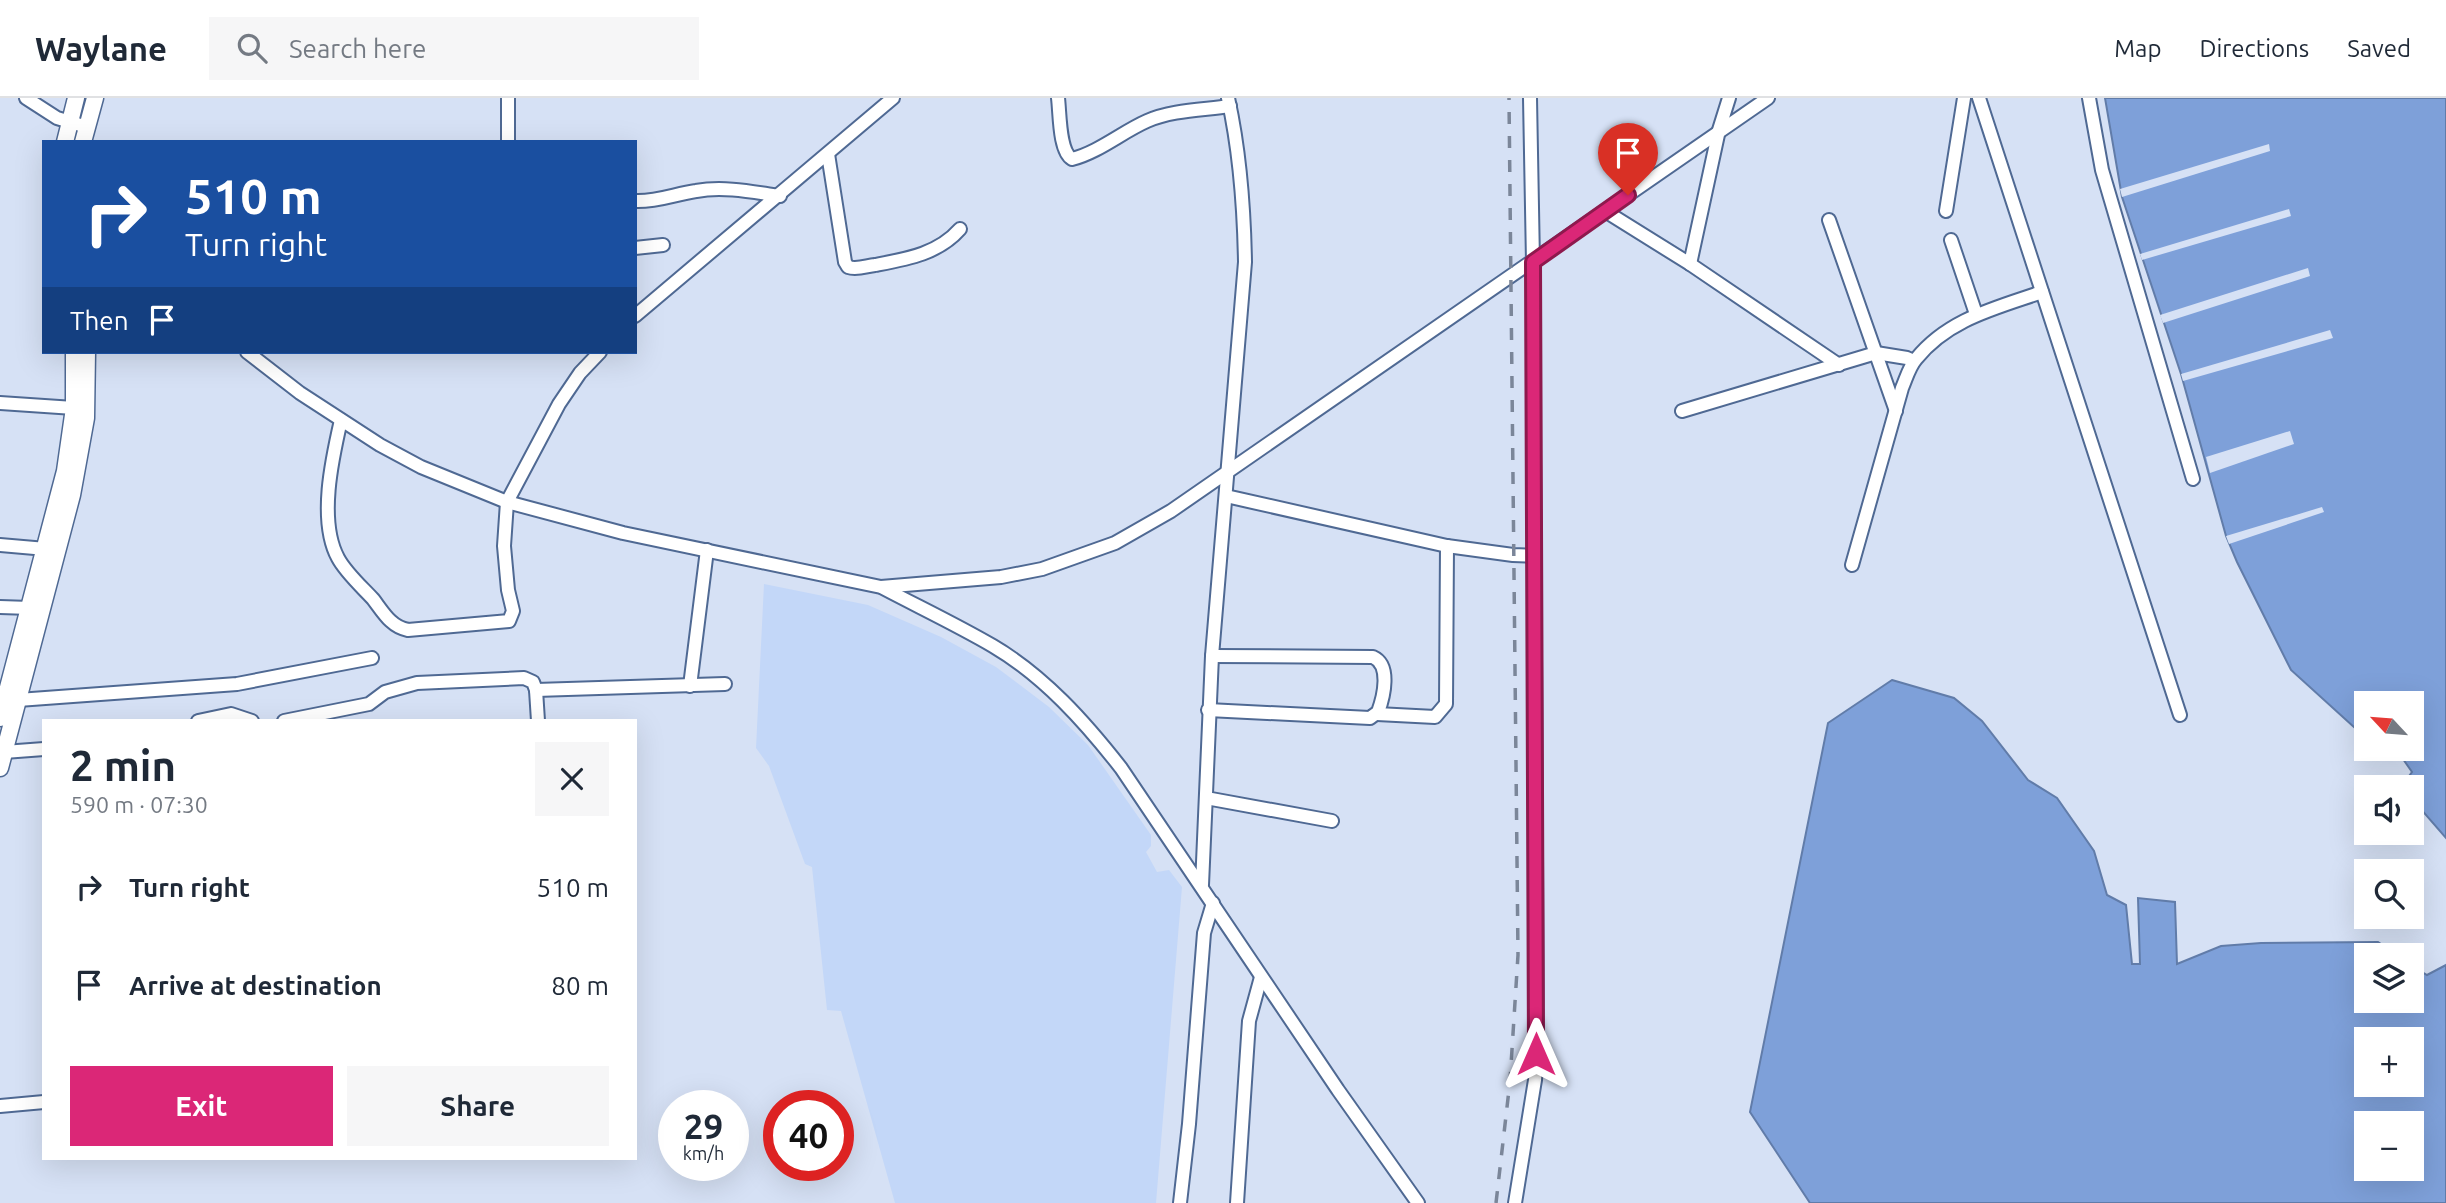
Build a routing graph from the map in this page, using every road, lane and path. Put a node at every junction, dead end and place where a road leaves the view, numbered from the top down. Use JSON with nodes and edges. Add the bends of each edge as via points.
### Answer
{"nodes":[{"id":1,"x":26,"y":98,"type":"edge"},
{"id":2,"x":508,"y":98,"type":"edge"},
{"id":3,"x":893,"y":98,"type":"edge"},
{"id":4,"x":1058,"y":98,"type":"edge"},
{"id":5,"x":1530,"y":98,"type":"edge"},
{"id":6,"x":1729,"y":98,"type":"edge"},
{"id":7,"x":1768,"y":98,"type":"edge"},
{"id":8,"x":1964,"y":98,"type":"edge"},
{"id":9,"x":1979,"y":98,"type":"edge"},
{"id":10,"x":2089,"y":98,"type":"edge"},
{"id":11,"x":83,"y":99,"type":"edge"},
{"id":12,"x":1229,"y":102,"type":"edge"},
{"id":13,"x":880,"y":103,"type":"edge"},
{"id":14,"x":69,"y":123,"type":"junction"},
{"id":15,"x":1719,"y":130,"type":"junction"},
{"id":16,"x":85,"y":134,"type":"edge"},
{"id":17,"x":65,"y":140,"type":"edge"},
{"id":18,"x":508,"y":140,"type":"edge"},
{"id":19,"x":828,"y":154,"type":"junction"},
{"id":20,"x":780,"y":196,"type":"junction"},
{"id":21,"x":637,"y":201,"type":"edge"},
{"id":22,"x":1605,"y":211,"type":"junction"},
{"id":23,"x":1946,"y":211,"type":"dead end"},
{"id":24,"x":1829,"y":220,"type":"dead end"},
{"id":25,"x":960,"y":229,"type":"dead end"},
{"id":26,"x":1951,"y":240,"type":"dead end"},
{"id":27,"x":663,"y":246,"type":"dead end"},
{"id":28,"x":637,"y":248,"type":"edge"},
{"id":29,"x":1533,"y":262,"type":"junction"},
{"id":30,"x":1690,"y":264,"type":"junction"},
{"id":31,"x":2042,"y":292,"type":"junction"},
{"id":32,"x":637,"y":314,"type":"edge"},
{"id":33,"x":1976,"y":314,"type":"junction"},
{"id":34,"x":1877,"y":353,"type":"junction"},
{"id":35,"x":74,"y":354,"type":"edge"},
{"id":36,"x":87,"y":354,"type":"edge"},
{"id":37,"x":250,"y":354,"type":"edge"},
{"id":38,"x":593,"y":355,"type":"edge"},
{"id":39,"x":1914,"y":361,"type":"junction"},
{"id":40,"x":1839,"y":365,"type":"junction"},
{"id":41,"x":0,"y":403,"type":"edge"},
{"id":42,"x":74,"y":408,"type":"junction"},
{"id":43,"x":1682,"y":411,"type":"dead end"},
{"id":44,"x":1896,"y":412,"type":"junction"},
{"id":45,"x":341,"y":420,"type":"junction"},
{"id":46,"x":1229,"y":471,"type":"junction"},
{"id":47,"x":2193,"y":479,"type":"dead end"},
{"id":48,"x":1226,"y":496,"type":"junction"},
{"id":49,"x":507,"y":502,"type":"junction"},
{"id":50,"x":0,"y":545,"type":"edge"},
{"id":51,"x":1447,"y":546,"type":"junction"},
{"id":52,"x":46,"y":549,"type":"junction"},
{"id":53,"x":707,"y":550,"type":"junction"},
{"id":54,"x":1535,"y":556,"type":"junction"},
{"id":55,"x":1852,"y":565,"type":"dead end"},
{"id":56,"x":881,"y":587,"type":"junction"},
{"id":57,"x":0,"y":607,"type":"edge"},
{"id":58,"x":30,"y":608,"type":"junction"},
{"id":59,"x":1212,"y":656,"type":"junction"},
{"id":60,"x":372,"y":658,"type":"dead end"},
{"id":61,"x":725,"y":684,"type":"dead end"},
{"id":62,"x":691,"y":686,"type":"junction"},
{"id":63,"x":536,"y":690,"type":"junction"},
{"id":64,"x":18,"y":700,"type":"junction"},
{"id":65,"x":1208,"y":710,"type":"junction"},
{"id":66,"x":1377,"y":714,"type":"junction"},
{"id":67,"x":2179,"y":715,"type":"dead end"},
{"id":68,"x":0,"y":718,"type":"edge"},
{"id":69,"x":207,"y":719,"type":"edge"},
{"id":70,"x":246,"y":719,"type":"edge"},
{"id":71,"x":294,"y":719,"type":"edge"},
{"id":72,"x":538,"y":719,"type":"edge"},
{"id":73,"x":42,"y":750,"type":"edge"},
{"id":74,"x":2,"y":760,"type":"edge"},
{"id":75,"x":1206,"y":798,"type":"junction"},
{"id":76,"x":1332,"y":821,"type":"dead end"},
{"id":77,"x":1202,"y":885,"type":"junction"},
{"id":78,"x":1213,"y":903,"type":"junction"},
{"id":79,"x":1261,"y":977,"type":"junction"},
{"id":80,"x":42,"y":1102,"type":"edge"},
{"id":81,"x":0,"y":1106,"type":"edge"},
{"id":82,"x":1180,"y":1203,"type":"edge"},
{"id":83,"x":1237,"y":1203,"type":"edge"},
{"id":84,"x":1418,"y":1203,"type":"edge"},
{"id":85,"x":1515,"y":1203,"type":"edge"}],
"edges":[{"from":1,"to":14,"type":"street"},
{"from":2,"to":18,"type":"street"},
{"from":3,"to":13,"type":"street"},
{"from":4,"to":12,"type":"street","via":[[1063,149],[1072,159],[1148,120]]},
{"from":5,"to":29,"type":"street"},
{"from":6,"to":15,"type":"street"},
{"from":7,"to":15,"type":"street"},
{"from":8,"to":23,"type":"street"},
{"from":9,"to":31,"type":"street"},
{"from":10,"to":47,"type":"street","via":[[2102,170]]},
{"from":11,"to":14,"type":"main road"},
{"from":11,"to":16,"type":"main road"},
{"from":12,"to":46,"type":"street","via":[[1239,157],[1245,262]]},
{"from":13,"to":19,"type":"street"},
{"from":14,"to":16,"type":"street"},
{"from":14,"to":17,"type":"main road"},
{"from":15,"to":22,"type":"street"},
{"from":15,"to":30,"type":"street"},
{"from":19,"to":20,"type":"street"},
{"from":19,"to":25,"type":"street","via":[[848,267],[929,253]]},
{"from":20,"to":21,"type":"street","via":[[727,189]]},
{"from":20,"to":32,"type":"street"},
{"from":22,"to":29,"type":"street"},
{"from":22,"to":30,"type":"street"},
{"from":24,"to":34,"type":"street"},
{"from":26,"to":33,"type":"street"},
{"from":27,"to":28,"type":"street"},
{"from":29,"to":46,"type":"street"},
{"from":29,"to":54,"type":"street"},
{"from":30,"to":40,"type":"street"},
{"from":31,"to":33,"type":"street"},
{"from":31,"to":67,"type":"street"},
{"from":33,"to":39,"type":"street","via":[[1934,339]]},
{"from":34,"to":39,"type":"street"},
{"from":34,"to":40,"type":"street"},
{"from":34,"to":44,"type":"street"},
{"from":35,"to":42,"type":"main road"},
{"from":36,"to":64,"type":"main road","via":[[86,418],[79,464]]},
{"from":37,"to":45,"type":"street"},
{"from":38,"to":49,"type":"street","via":[[559,404]]},
{"from":39,"to":44,"type":"street"},
{"from":40,"to":43,"type":"street"},
{"from":41,"to":42,"type":"street"},
{"from":42,"to":52,"type":"main road"},
{"from":44,"to":55,"type":"street"},
{"from":45,"to":49,"type":"street","via":[[421,467]]},
{"from":45,"to":49,"type":"street","via":[[328,508],[332,543],[339,560],[401,629],[511,620],[513,604],[503,546]]},
{"from":46,"to":48,"type":"street"},
{"from":46,"to":56,"type":"street","via":[[1126,536],[1042,569]]},
{"from":48,"to":51,"type":"street"},
{"from":48,"to":59,"type":"street"},
{"from":49,"to":53,"type":"street"},
{"from":50,"to":52,"type":"street"},
{"from":51,"to":54,"type":"street"},
{"from":51,"to":66,"type":"street","via":[[1446,704],[1435,717]]},
{"from":52,"to":58,"type":"main road"},
{"from":53,"to":56,"type":"street"},
{"from":53,"to":62,"type":"street"},
{"from":54,"to":85,"type":"street","via":[[1536,1054]]},
{"from":56,"to":77,"type":"street","via":[[995,647],[1084,721]]},
{"from":57,"to":58,"type":"street"},
{"from":58,"to":68,"type":"main road"},
{"from":59,"to":65,"type":"street"},
{"from":59,"to":66,"type":"street","via":[[1377,658],[1383,666],[1384,687]]},
{"from":60,"to":64,"type":"street","via":[[237,684]]},
{"from":61,"to":62,"type":"street"},
{"from":62,"to":63,"type":"street"},
{"from":63,"to":71,"type":"street","via":[[533,682],[524,678],[417,683],[386,692],[369,704]]},
{"from":63,"to":72,"type":"street"},
{"from":64,"to":74,"type":"main road"},
{"from":65,"to":66,"type":"street","via":[[1355,719]]},
{"from":65,"to":75,"type":"street"},
{"from":69,"to":70,"type":"street","via":[[231,714]]},
{"from":73,"to":74,"type":"street"},
{"from":75,"to":76,"type":"street"},
{"from":75,"to":77,"type":"street"},
{"from":77,"to":78,"type":"street"},
{"from":78,"to":79,"type":"street"},
{"from":78,"to":82,"type":"street","via":[[1204,933]]},
{"from":79,"to":83,"type":"street","via":[[1249,1021]]},
{"from":79,"to":84,"type":"street"},
{"from":80,"to":81,"type":"street"}]}
